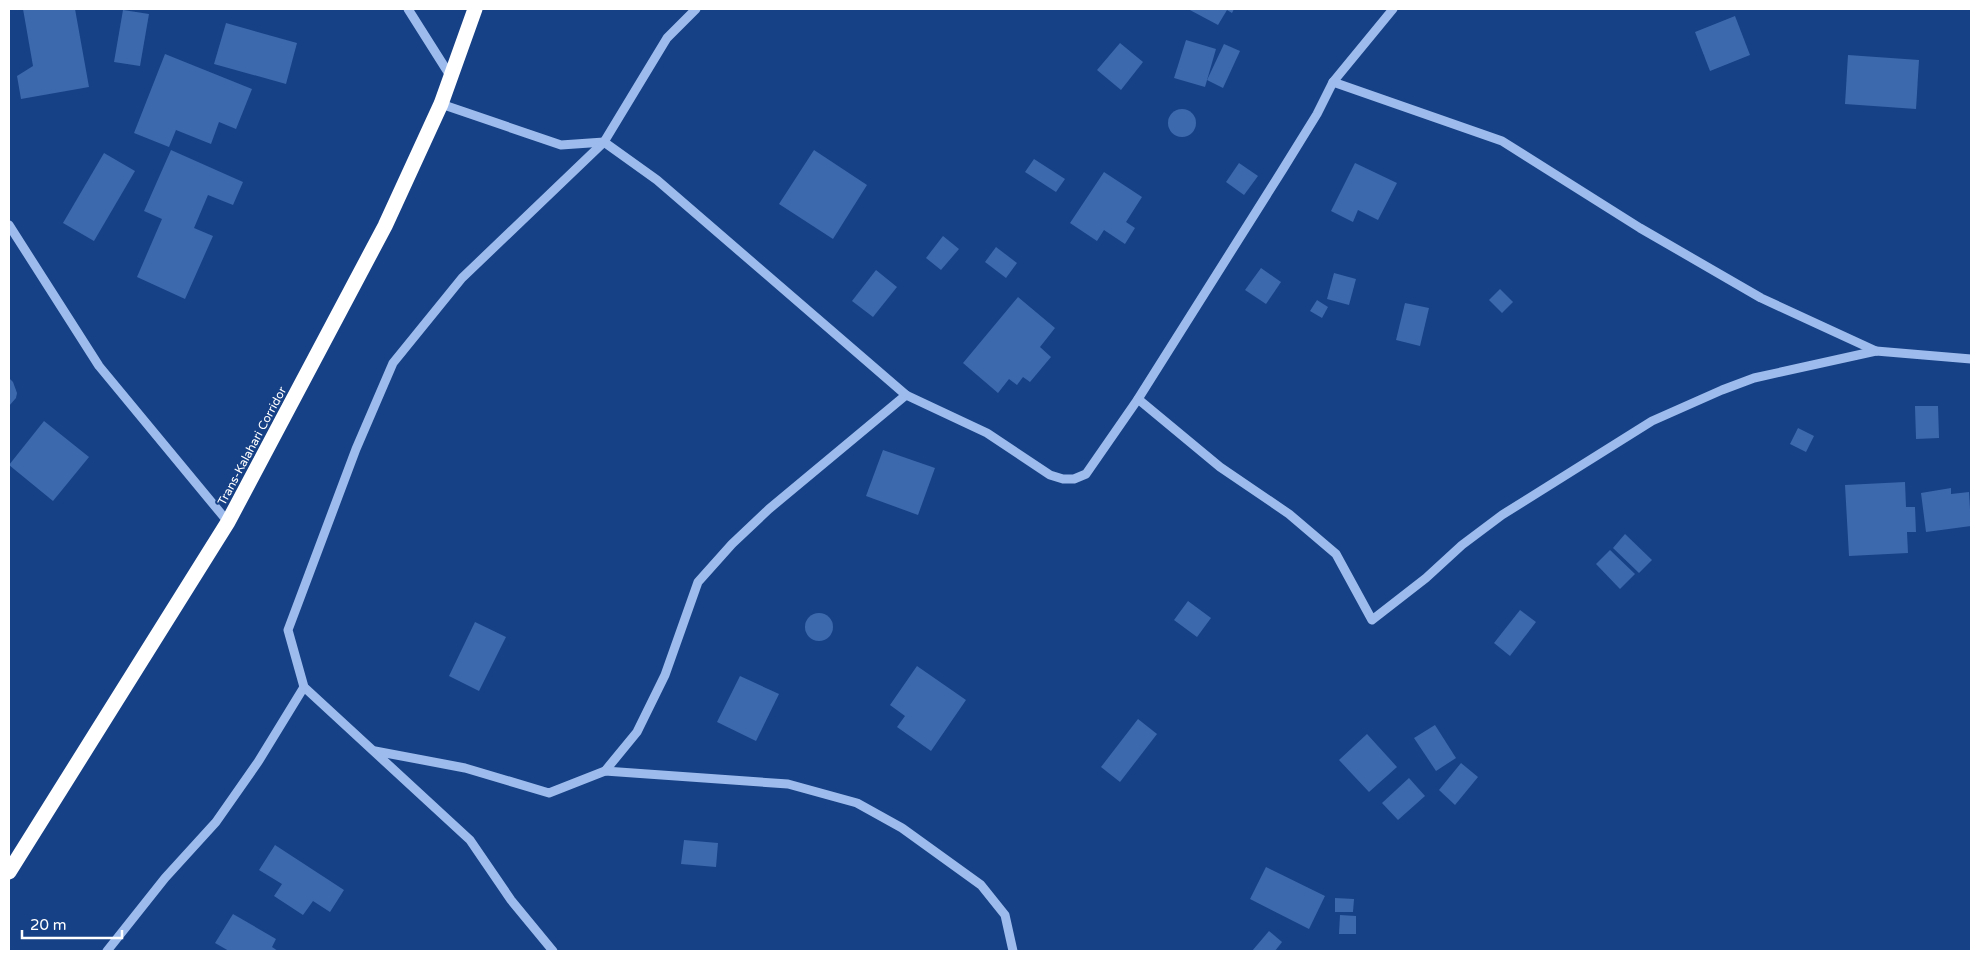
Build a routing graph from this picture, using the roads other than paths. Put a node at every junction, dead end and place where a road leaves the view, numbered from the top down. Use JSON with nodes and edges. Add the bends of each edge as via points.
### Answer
{"nodes":[{"id":1,"x":408,"y":9,"type":"edge"},
{"id":2,"x":475,"y":9,"type":"edge"},
{"id":3,"x":696,"y":9,"type":"edge"},
{"id":4,"x":1393,"y":9,"type":"edge"},
{"id":5,"x":451,"y":78,"type":"junction"},
{"id":6,"x":1333,"y":82,"type":"junction"},
{"id":7,"x":441,"y":104,"type":"junction"},
{"id":8,"x":604,"y":142,"type":"junction"},
{"id":9,"x":9,"y":225,"type":"edge"},
{"id":10,"x":1876,"y":351,"type":"junction"},
{"id":11,"x":1971,"y":358,"type":"edge"},
{"id":12,"x":906,"y":394,"type":"junction"},
{"id":13,"x":1138,"y":399,"type":"junction"},
{"id":14,"x":228,"y":522,"type":"junction"},
{"id":15,"x":304,"y":687,"type":"junction"},
{"id":16,"x":375,"y":750,"type":"junction"},
{"id":17,"x":605,"y":771,"type":"junction"},
{"id":18,"x":9,"y":872,"type":"edge"},
{"id":19,"x":107,"y":951,"type":"edge"},
{"id":20,"x":553,"y":951,"type":"edge"},
{"id":21,"x":1013,"y":951,"type":"edge"}],
"edges":[{"from":1,"to":5,"type":"street"},
{"from":2,"to":5,"type":"highway","name":"Trans-Kalahari Corridor"},
{"from":3,"to":8,"type":"street","via":[[667,38]]},
{"from":4,"to":6,"type":"street"},
{"from":5,"to":7,"type":"highway","name":"Trans-Kalahari Corridor"},
{"from":6,"to":10,"type":"street","via":[[1502,140],[1640,228],[1760,298]]},
{"from":6,"to":13,"type":"street","via":[[1317,114]]},
{"from":7,"to":8,"type":"street","via":[[561,145]]},
{"from":7,"to":14,"type":"highway","name":"Trans-Kalahari Corridor","via":[[385,226]]},
{"from":8,"to":12,"type":"street","via":[[657,180]]},
{"from":8,"to":15,"type":"street","via":[[462,278],[393,363],[356,449],[288,630]]},
{"from":9,"to":14,"type":"street","via":[[99,366]]},
{"from":10,"to":11,"type":"street"},
{"from":10,"to":13,"type":"street","via":[[1754,378],[1652,421],[1502,515],[1462,544],[1426,578],[1372,620],[1336,554],[1289,514],[1220,467]]},
{"from":12,"to":13,"type":"street","via":[[987,433],[1050,475],[1063,479],[1086,474]]},
{"from":12,"to":17,"type":"street","via":[[769,509],[698,582],[665,675],[641,724]]},
{"from":14,"to":18,"type":"highway","name":"Trans-Kalahari Corridor"},
{"from":15,"to":16,"type":"street"},
{"from":15,"to":19,"type":"street","via":[[216,822],[165,878]]},
{"from":16,"to":17,"type":"street","via":[[465,768],[549,793]]},
{"from":16,"to":20,"type":"street","via":[[470,840],[511,900]]},
{"from":17,"to":21,"type":"street","via":[[788,784],[856,802],[902,828],[981,885],[1005,915]]}]}
